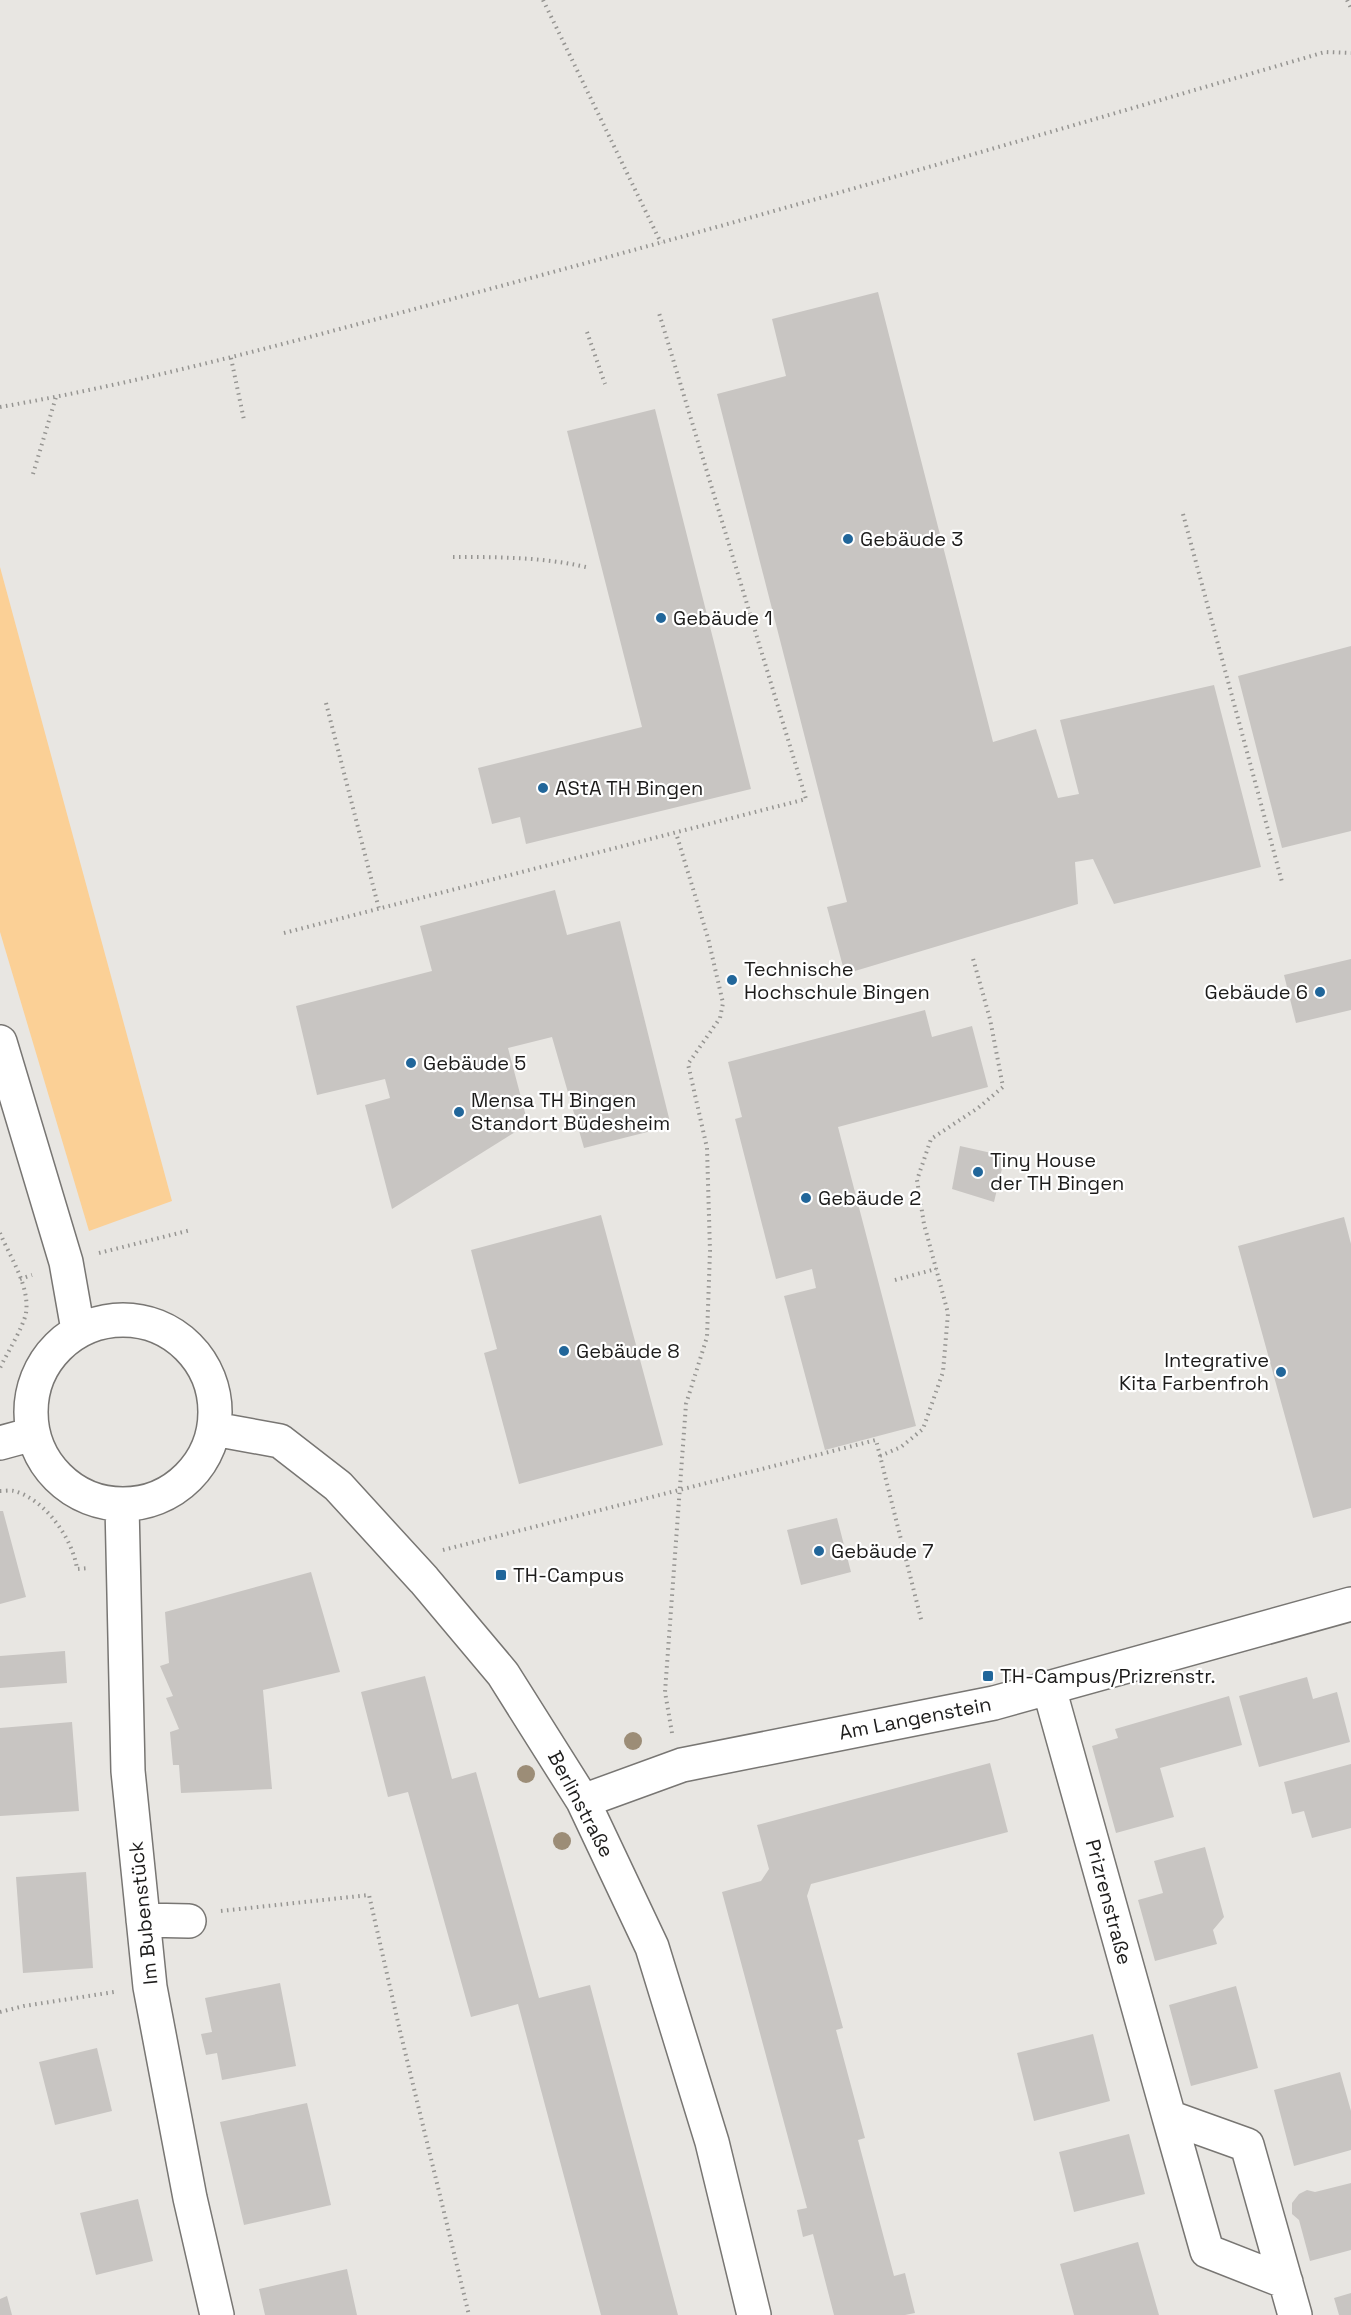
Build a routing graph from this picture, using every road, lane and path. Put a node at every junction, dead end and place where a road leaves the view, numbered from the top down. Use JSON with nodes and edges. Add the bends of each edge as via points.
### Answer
{"nodes":[{"id":1,"x":543,"y":0,"type":"edge"},
{"id":2,"x":1347,"y":0,"type":"edge"},
{"id":3,"x":1351,"y":8,"type":"edge"},
{"id":4,"x":1351,"y":53,"type":"edge"},
{"id":5,"x":661,"y":243,"type":"junction"},
{"id":6,"x":659,"y":313,"type":"dead end"},
{"id":7,"x":587,"y":332,"type":"dead end"},
{"id":8,"x":231,"y":358,"type":"junction"},
{"id":9,"x":605,"y":384,"type":"dead end"},
{"id":10,"x":56,"y":397,"type":"junction"},
{"id":11,"x":0,"y":407,"type":"edge"},
{"id":12,"x":244,"y":420,"type":"dead end"},
{"id":13,"x":33,"y":474,"type":"dead end"},
{"id":14,"x":1183,"y":514,"type":"dead end"},
{"id":15,"x":453,"y":557,"type":"dead end"},
{"id":16,"x":591,"y":568,"type":"dead end"},
{"id":17,"x":326,"y":703,"type":"dead end"},
{"id":18,"x":676,"y":833,"type":"junction"},
{"id":19,"x":1282,"y":882,"type":"dead end"},
{"id":20,"x":379,"y":909,"type":"junction"},
{"id":21,"x":285,"y":933,"type":"dead end"},
{"id":22,"x":972,"y":955,"type":"dead end"},
{"id":23,"x":0,"y":1042,"type":"edge"},
{"id":24,"x":191,"y":1230,"type":"dead end"},
{"id":25,"x":0,"y":1233,"type":"edge"},
{"id":26,"x":66,"y":1262,"type":"junction"},
{"id":27,"x":936,"y":1269,"type":"junction"},
{"id":28,"x":20,"y":1279,"type":"junction"},
{"id":29,"x":895,"y":1280,"type":"dead end"},
{"id":30,"x":78,"y":1330,"type":"junction"},
{"id":31,"x":0,"y":1368,"type":"edge"},
{"id":32,"x":214,"y":1429,"type":"junction"},
{"id":33,"x":33,"y":1434,"type":"junction"},
{"id":34,"x":0,"y":1443,"type":"edge"},
{"id":35,"x":880,"y":1456,"type":"junction"},
{"id":36,"x":681,"y":1490,"type":"junction"},
{"id":37,"x":0,"y":1491,"type":"edge"},
{"id":38,"x":122,"y":1505,"type":"junction"},
{"id":39,"x":405,"y":1559,"type":"junction"},
{"id":40,"x":124,"y":1567,"type":"junction"},
{"id":41,"x":1351,"y":1604,"type":"edge"},
{"id":42,"x":922,"y":1623,"type":"dead end"},
{"id":43,"x":1050,"y":1688,"type":"junction"},
{"id":44,"x":682,"y":1765,"type":"junction"},
{"id":45,"x":583,"y":1801,"type":"junction"},
{"id":46,"x":202,"y":1916,"type":"joint"},
{"id":47,"x":143,"y":1920,"type":"junction"},
{"id":48,"x":150,"y":1987,"type":"junction"},
{"id":49,"x":0,"y":2012,"type":"edge"},
{"id":50,"x":1169,"y":2117,"type":"junction"},
{"id":51,"x":1286,"y":2282,"type":"junction"},
{"id":52,"x":216,"y":2315,"type":"edge"},
{"id":53,"x":469,"y":2315,"type":"edge"},
{"id":54,"x":754,"y":2315,"type":"edge"},
{"id":55,"x":1295,"y":2315,"type":"edge"}],
"edges":[{"from":1,"to":5,"type":"path"},
{"from":2,"to":3,"type":"path"},
{"from":4,"to":5,"type":"path","via":[[1325,52]]},
{"from":5,"to":8,"type":"path"},
{"from":6,"to":18,"type":"path","via":[[806,800]]},
{"from":7,"to":9,"type":"path"},
{"from":8,"to":10,"type":"path"},
{"from":8,"to":12,"type":"path"},
{"from":10,"to":11,"type":"path"},
{"from":10,"to":13,"type":"path"},
{"from":14,"to":19,"type":"path"},
{"from":15,"to":16,"type":"path","via":[[517,558]]},
{"from":17,"to":20,"type":"path"},
{"from":18,"to":20,"type":"path"},
{"from":18,"to":36,"type":"path","via":[[723,1003],[720,1018],[688,1064],[707,1148],[710,1251],[707,1337],[686,1404]]},
{"from":20,"to":21,"type":"path"},
{"from":22,"to":27,"type":"path","via":[[1003,1087],[931,1138],[917,1180]]},
{"from":23,"to":26,"type":"street"},
{"from":24,"to":26,"type":"path"},
{"from":25,"to":28,"type":"path"},
{"from":26,"to":28,"type":"path"},
{"from":26,"to":30,"type":"street"},
{"from":27,"to":29,"type":"path"},
{"from":27,"to":35,"type":"path","via":[[948,1313],[943,1372],[923,1429],[901,1447]]},
{"from":28,"to":31,"type":"path","via":[[26,1313]]},
{"from":30,"to":32,"type":"street","via":[[105,1321],[133,1320],[160,1327],[184,1342],[204,1367],[215,1397]]},
{"from":30,"to":33,"type":"street","via":[[55,1349],[38,1374],[31,1404]]},
{"from":32,"to":38,"type":"street","via":[[206,1454],[191,1475],[171,1492],[147,1502]]},
{"from":32,"to":39,"type":"street","name":"Berlinstraße","via":[[280,1441],[338,1486]]},
{"from":33,"to":34,"type":"street"},
{"from":33,"to":38,"type":"street","via":[[45,1462],[65,1485],[92,1500]]},
{"from":35,"to":36,"type":"path","via":[[876,1440]]},
{"from":35,"to":42,"type":"path"},
{"from":36,"to":39,"type":"path"},
{"from":36,"to":44,"type":"path","via":[[665,1692]]},
{"from":37,"to":40,"type":"path","via":[[14,1491],[52,1517],[67,1537],[77,1569]]},
{"from":38,"to":40,"type":"street","name":"Im Bubenstück"},
{"from":39,"to":45,"type":"street","name":"Berlinstraße","via":[[503,1674]]},
{"from":40,"to":47,"type":"street","name":"Im Bubenstück","via":[[128,1771]]},
{"from":41,"to":43,"type":"street","name":"Am Langenstein"},
{"from":43,"to":44,"type":"street","name":"Am Langenstein","via":[[994,1703]]},
{"from":43,"to":50,"type":"street","name":"Prizrenstraße"},
{"from":44,"to":45,"type":"street","name":"Am Langenstein"},
{"from":45,"to":54,"type":"street","name":"Berlinstraße","via":[[652,1947],[712,2142]]},
{"from":46,"to":47,"type":"street"},
{"from":46,"to":53,"type":"path","via":[[369,1895]]},
{"from":47,"to":48,"type":"street","name":"Im Bubenstück"},
{"from":48,"to":49,"type":"path"},
{"from":48,"to":52,"type":"street","name":"Im Bubenstück"},
{"from":50,"to":51,"type":"street","name":"Prizrenstraße","via":[[1207,2251]]},
{"from":50,"to":51,"type":"street","via":[[1247,2145]]},
{"from":51,"to":55,"type":"street"}]}
